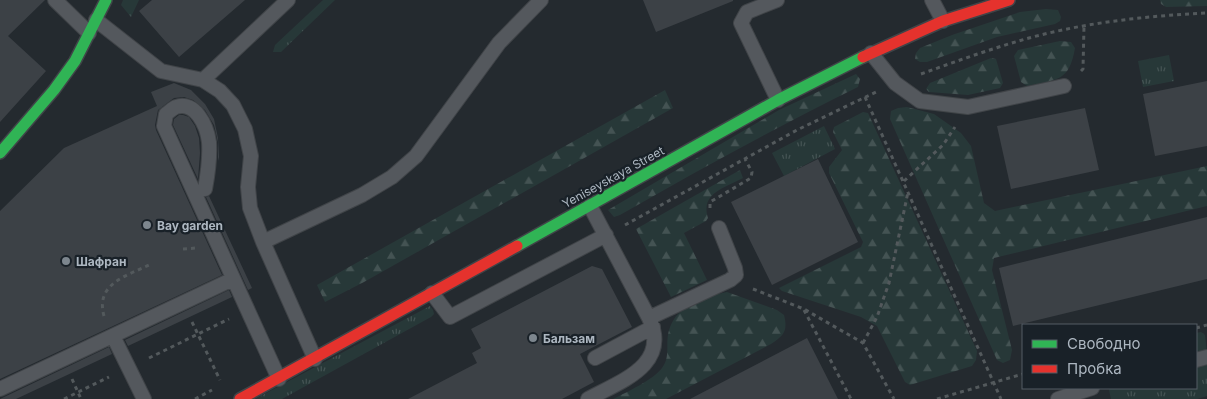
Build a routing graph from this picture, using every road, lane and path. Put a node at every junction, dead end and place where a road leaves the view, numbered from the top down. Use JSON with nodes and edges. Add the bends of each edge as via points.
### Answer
{"nodes":[{"id":1,"x":55,"y":0,"type":"edge"},
{"id":2,"x":106,"y":0,"type":"edge"},
{"id":3,"x":288,"y":0,"type":"edge"},
{"id":4,"x":541,"y":0,"type":"edge"},
{"id":5,"x":777,"y":0,"type":"edge"},
{"id":6,"x":932,"y":0,"type":"edge"},
{"id":7,"x":1009,"y":0,"type":"edge"},
{"id":8,"x":1207,"y":13,"type":"edge"},
{"id":9,"x":96,"y":20,"type":"junction"},
{"id":10,"x":944,"y":21,"type":"junction"},
{"id":11,"x":1084,"y":25,"type":"junction"},
{"id":12,"x":89,"y":33,"type":"junction"},
{"id":13,"x":871,"y":53,"type":"junction"},
{"id":14,"x":203,"y":80,"type":"junction"},
{"id":15,"x":895,"y":83,"type":"junction"},
{"id":16,"x":1064,"y":86,"type":"joint"},
{"id":17,"x":865,"y":97,"type":"junction"},
{"id":18,"x":778,"y":100,"type":"junction"},
{"id":19,"x":961,"y":106,"type":"junction"},
{"id":20,"x":0,"y":153,"type":"edge"},
{"id":21,"x":745,"y":158,"type":"junction"},
{"id":22,"x":904,"y":181,"type":"junction"},
{"id":23,"x":205,"y":188,"type":"dead end"},
{"id":24,"x":908,"y":191,"type":"junction"},
{"id":25,"x":590,"y":206,"type":"junction"},
{"id":26,"x":719,"y":228,"type":"joint"},
{"id":27,"x":606,"y":235,"type":"junction"},
{"id":28,"x":263,"y":242,"type":"junction"},
{"id":29,"x":149,"y":265,"type":"dead end"},
{"id":30,"x":233,"y":279,"type":"junction"},
{"id":31,"x":760,"y":292,"type":"dead end"},
{"id":32,"x":432,"y":293,"type":"junction"},
{"id":33,"x":804,"y":309,"type":"junction"},
{"id":34,"x":247,"y":310,"type":"junction"},
{"id":35,"x":651,"y":322,"type":"junction"},
{"id":36,"x":113,"y":336,"type":"junction"},
{"id":37,"x":863,"y":343,"type":"junction"},
{"id":38,"x":204,"y":347,"type":"dead end"},
{"id":39,"x":595,"y":358,"type":"dead end"},
{"id":40,"x":315,"y":359,"type":"junction"},
{"id":41,"x":128,"y":368,"type":"junction"},
{"id":42,"x":1022,"y":374,"type":"edge"},
{"id":43,"x":279,"y":378,"type":"junction"},
{"id":44,"x":994,"y":382,"type":"junction"},
{"id":45,"x":222,"y":385,"type":"dead end"},
{"id":46,"x":0,"y":389,"type":"edge"},
{"id":47,"x":1089,"y":389,"type":"edge"},
{"id":48,"x":64,"y":399,"type":"edge"},
{"id":49,"x":144,"y":399,"type":"edge"},
{"id":50,"x":240,"y":399,"type":"edge"},
{"id":51,"x":588,"y":399,"type":"edge"},
{"id":52,"x":850,"y":399,"type":"edge"},
{"id":53,"x":894,"y":399,"type":"edge"},
{"id":54,"x":937,"y":399,"type":"edge"},
{"id":55,"x":1001,"y":399,"type":"edge"},
{"id":56,"x":1058,"y":399,"type":"edge"}],
"edges":[{"from":1,"to":12,"type":"lane"},
{"from":2,"to":9,"type":"main road"},
{"from":3,"to":14,"type":"lane"},
{"from":4,"to":28,"type":"lane","via":[[499,42],[416,156],[392,177],[362,195]]},
{"from":5,"to":18,"type":"lane","via":[[746,12],[742,23]]},
{"from":6,"to":10,"type":"lane"},
{"from":7,"to":10,"type":"main road","name":"Yeniseyskaya Street"},
{"from":8,"to":11,"type":"path"},
{"from":9,"to":12,"type":"main road"},
{"from":9,"to":14,"type":"lane","via":[[160,71]]},
{"from":10,"to":13,"type":"main road","name":"Yeniseyskaya Street"},
{"from":11,"to":15,"type":"path","via":[[1002,46]]},
{"from":11,"to":16,"type":"path","via":[[1083,69],[1076,80]]},
{"from":12,"to":20,"type":"main road","via":[[75,61],[54,90]]},
{"from":13,"to":15,"type":"lane"},
{"from":13,"to":18,"type":"main road","name":"Yeniseyskaya Street"},
{"from":14,"to":28,"type":"lane","via":[[220,90],[245,129],[251,156],[250,208]]},
{"from":15,"to":17,"type":"path"},
{"from":15,"to":19,"type":"lane","via":[[920,101]]},
{"from":16,"to":19,"type":"lane"},
{"from":17,"to":21,"type":"path"},
{"from":17,"to":22,"type":"path"},
{"from":18,"to":25,"type":"main road","name":"Yeniseyskaya Street"},
{"from":19,"to":22,"type":"path","via":[[960,116],[943,145]]},
{"from":21,"to":26,"type":"path","via":[[752,172],[751,178],[710,202]]},
{"from":21,"to":27,"type":"path"},
{"from":22,"to":24,"type":"path"},
{"from":23,"to":30,"type":"lane","via":[[209,139],[203,122],[186,106],[175,107],[166,114],[164,126]]},
{"from":24,"to":37,"type":"path","via":[[889,282]]},
{"from":24,"to":44,"type":"path"},
{"from":25,"to":27,"type":"lane"},
{"from":25,"to":32,"type":"main road","name":"Yeniseyskaya Street"},
{"from":26,"to":35,"type":"lane","via":[[736,275]]},
{"from":27,"to":32,"type":"lane","via":[[450,317]]},
{"from":27,"to":35,"type":"lane"},
{"from":28,"to":40,"type":"lane"},
{"from":29,"to":36,"type":"path","via":[[115,281],[105,292],[101,305]]},
{"from":30,"to":34,"type":"lane"},
{"from":30,"to":36,"type":"lane"},
{"from":31,"to":33,"type":"path"},
{"from":32,"to":40,"type":"main road","name":"Yeniseyskaya Street"},
{"from":33,"to":37,"type":"path"},
{"from":33,"to":52,"type":"path"},
{"from":34,"to":41,"type":"path"},
{"from":34,"to":43,"type":"lane"},
{"from":35,"to":39,"type":"lane"},
{"from":35,"to":51,"type":"lane","via":[[656,346],[643,368]]},
{"from":36,"to":41,"type":"lane"},
{"from":36,"to":46,"type":"lane"},
{"from":37,"to":53,"type":"path"},
{"from":38,"to":45,"type":"path"},
{"from":40,"to":43,"type":"main road","name":"Yeniseyskaya Street"},
{"from":41,"to":48,"type":"path"},
{"from":41,"to":49,"type":"lane"},
{"from":42,"to":44,"type":"path"},
{"from":43,"to":50,"type":"main road","name":"Yeniseyskaya Street"},
{"from":44,"to":54,"type":"path"},
{"from":44,"to":55,"type":"path"},
{"from":47,"to":56,"type":"lane"}]}
